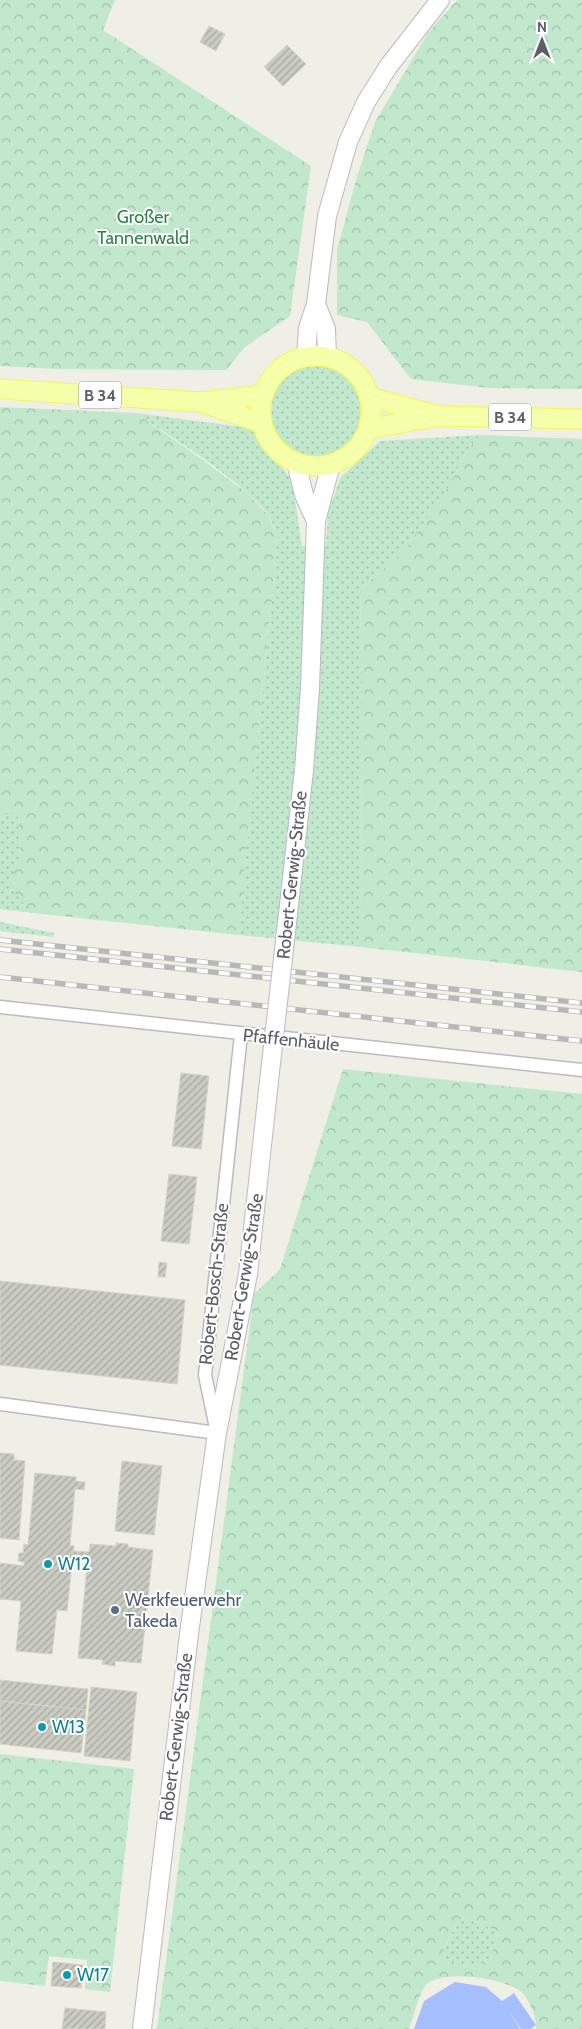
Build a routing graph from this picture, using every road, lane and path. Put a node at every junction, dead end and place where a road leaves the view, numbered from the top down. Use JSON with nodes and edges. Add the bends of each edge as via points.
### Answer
{"nodes":[{"id":1,"x":440,"y":0,"type":"edge"},
{"id":2,"x":316,"y":304,"type":"junction"},
{"id":3,"x":306,"y":357,"type":"junction"},
{"id":4,"x":327,"y":357,"type":"junction"},
{"id":5,"x":0,"y":389,"type":"edge"},
{"id":6,"x":263,"y":395,"type":"junction"},
{"id":7,"x":369,"y":397,"type":"junction"},
{"id":8,"x":200,"y":402,"type":"junction"},
{"id":9,"x":439,"y":416,"type":"junction"},
{"id":10,"x":582,"y":419,"type":"edge"},
{"id":11,"x":262,"y":423,"type":"junction"},
{"id":12,"x":368,"y":429,"type":"junction"},
{"id":13,"x":296,"y":462,"type":"junction"},
{"id":14,"x":331,"y":464,"type":"junction"},
{"id":15,"x":316,"y":521,"type":"junction"},
{"id":16,"x":0,"y":1007,"type":"edge"},
{"id":17,"x":241,"y":1034,"type":"junction"},
{"id":18,"x":582,"y":1070,"type":"edge"},
{"id":19,"x":0,"y":1404,"type":"edge"},
{"id":20,"x":218,"y":1433,"type":"junction"},
{"id":21,"x":142,"y":2029,"type":"edge"}],
"edges":[{"from":1,"to":2,"type":"street","via":[[388,67],[366,102],[348,142],[327,216]]},
{"from":2,"to":3,"type":"street","via":[[308,328]]},
{"from":2,"to":4,"type":"street","via":[[326,329]]},
{"from":3,"to":4,"type":"main road"},
{"from":3,"to":6,"type":"main road","via":[[284,366]]},
{"from":4,"to":7,"type":"main road","via":[[354,371],[364,383]]},
{"from":5,"to":8,"type":"main road","number":"B 34"},
{"from":6,"to":8,"type":"main road","number":"B 34"},
{"from":6,"to":11,"type":"main road"},
{"from":7,"to":9,"type":"main road","number":"B 34"},
{"from":7,"to":12,"type":"main road"},
{"from":8,"to":11,"type":"main road","number":"B 34"},
{"from":9,"to":10,"type":"main road","number":"B 34"},
{"from":9,"to":12,"type":"main road","number":"B 34"},
{"from":11,"to":13,"type":"main road","via":[[269,440],[280,453]]},
{"from":12,"to":14,"type":"main road","via":[[360,444],[347,457]]},
{"from":13,"to":14,"type":"main road","via":[[313,466]]},
{"from":13,"to":15,"type":"street","name":"Robert-Gerwig-Straße","via":[[304,495]]},
{"from":14,"to":15,"type":"street","name":"Robert-Gerwig-Straße"},
{"from":15,"to":20,"type":"street","name":"Robert-Gerwig-Straße","bridge":true,"via":[[304,770],[248,1274]]},
{"from":16,"to":17,"type":"street","name":"Pfaffenhäule"},
{"from":17,"to":18,"type":"street","name":"Pfaffenhäule"},
{"from":17,"to":20,"type":"street","name":"Robert-Bosch-Straße","via":[[204,1375]]},
{"from":19,"to":20,"type":"street"},
{"from":20,"to":21,"type":"street","name":"Robert-Gerwig-Straße","via":[[189,1634]]}]}
